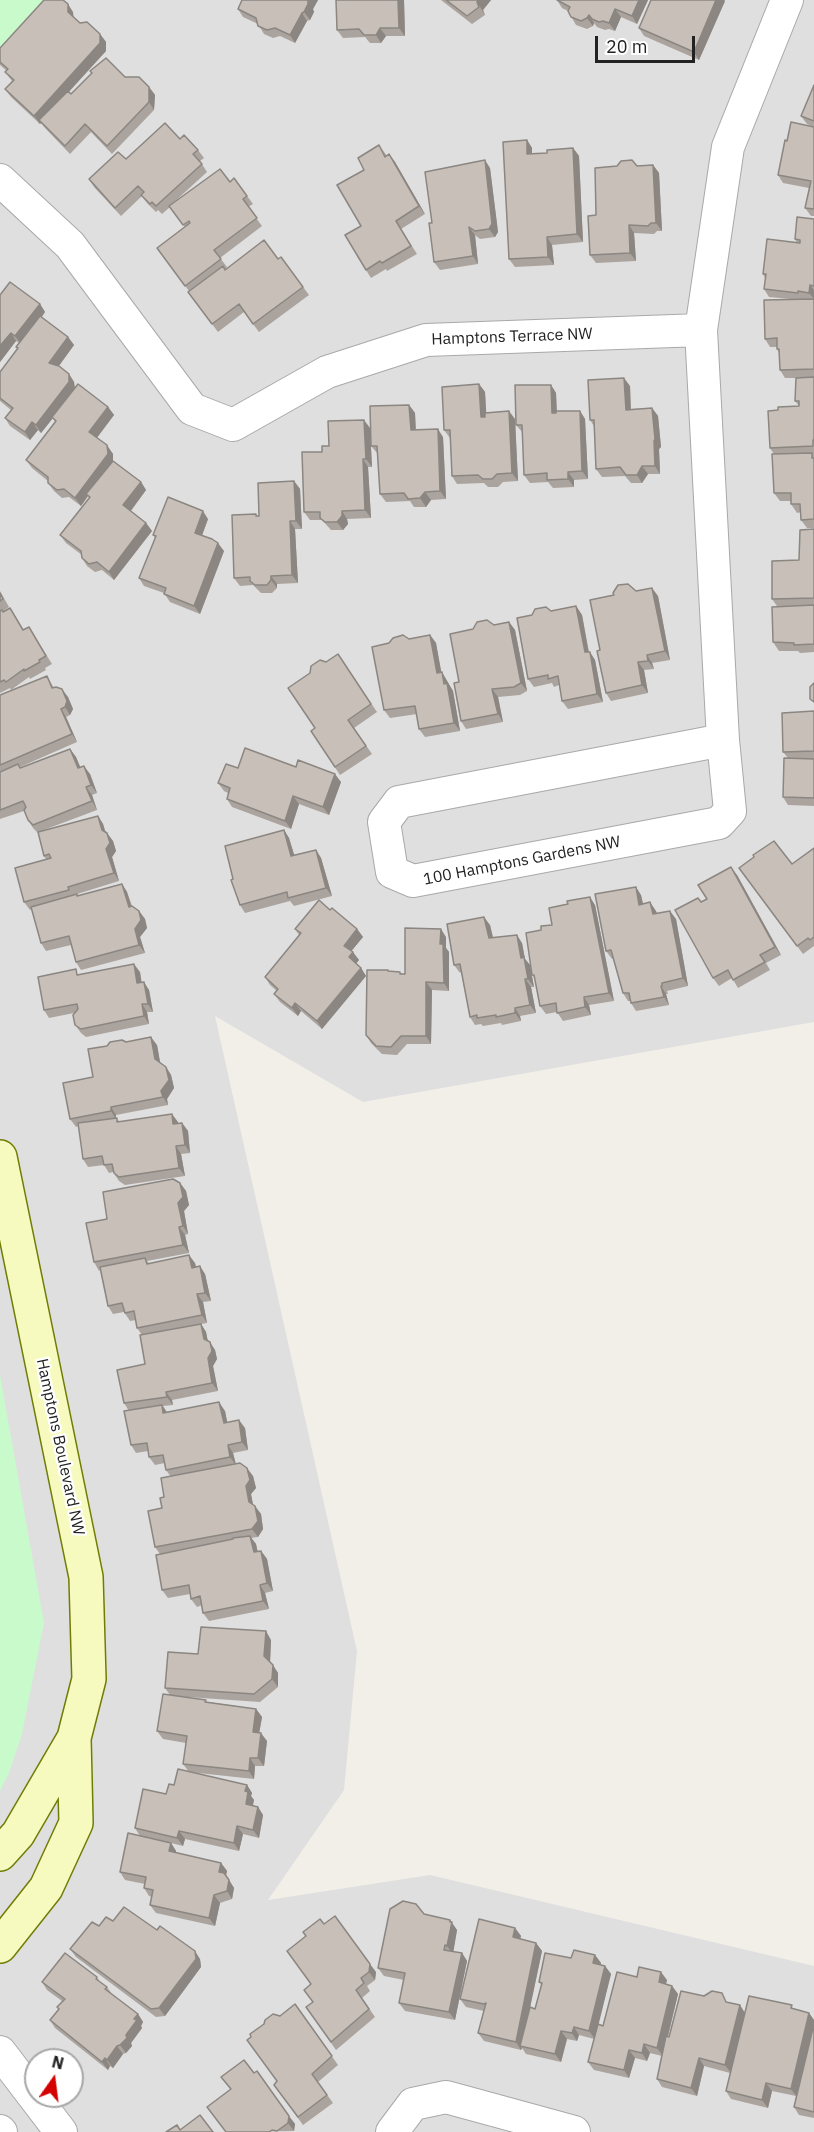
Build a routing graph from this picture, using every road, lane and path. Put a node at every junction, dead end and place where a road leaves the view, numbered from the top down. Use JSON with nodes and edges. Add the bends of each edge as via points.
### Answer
{"nodes":[{"id":1,"x":787,"y":0,"type":"edge"},
{"id":2,"x":0,"y":180,"type":"edge"},
{"id":3,"x":701,"y":330,"type":"junction"},
{"id":4,"x":723,"y":740,"type":"junction"},
{"id":5,"x":0,"y":1157,"type":"edge"},
{"id":6,"x":74,"y":1738,"type":"junction"},
{"id":7,"x":0,"y":1854,"type":"edge"},
{"id":8,"x":0,"y":1946,"type":"edge"},
{"id":9,"x":0,"y":2052,"type":"edge"},
{"id":10,"x":62,"y":2132,"type":"edge"},
{"id":11,"x":392,"y":2132,"type":"edge"},
{"id":12,"x":574,"y":2132,"type":"edge"}],
"edges":[{"from":1,"to":3,"type":"street","via":[[728,147]]},
{"from":2,"to":3,"type":"street","name":"Hamptons Terrace NW","via":[[70,245],[192,409],[233,424],[327,372],[426,340]]},
{"from":3,"to":4,"type":"street","name":"100 Hamptons Gardens NW"},
{"from":4,"to":4,"type":"street","name":"100 Hamptons Gardens NW","via":[[399,802],[384,822],[392,872],[412,881],[719,823],[730,810]]},
{"from":5,"to":6,"type":"street","name":"Hamptons Boulevard NW","via":[[86,1577],[89,1679]]},
{"from":6,"to":7,"type":"street","name":"Hamptons Boulevard NW","via":[[18,1834]]},
{"from":6,"to":8,"type":"street","name":"Hamptons Boulevard NW","via":[[76,1823],[46,1888]]},
{"from":9,"to":10,"type":"street"},
{"from":11,"to":12,"type":"street","via":[[413,2104],[446,2097]]}]}
